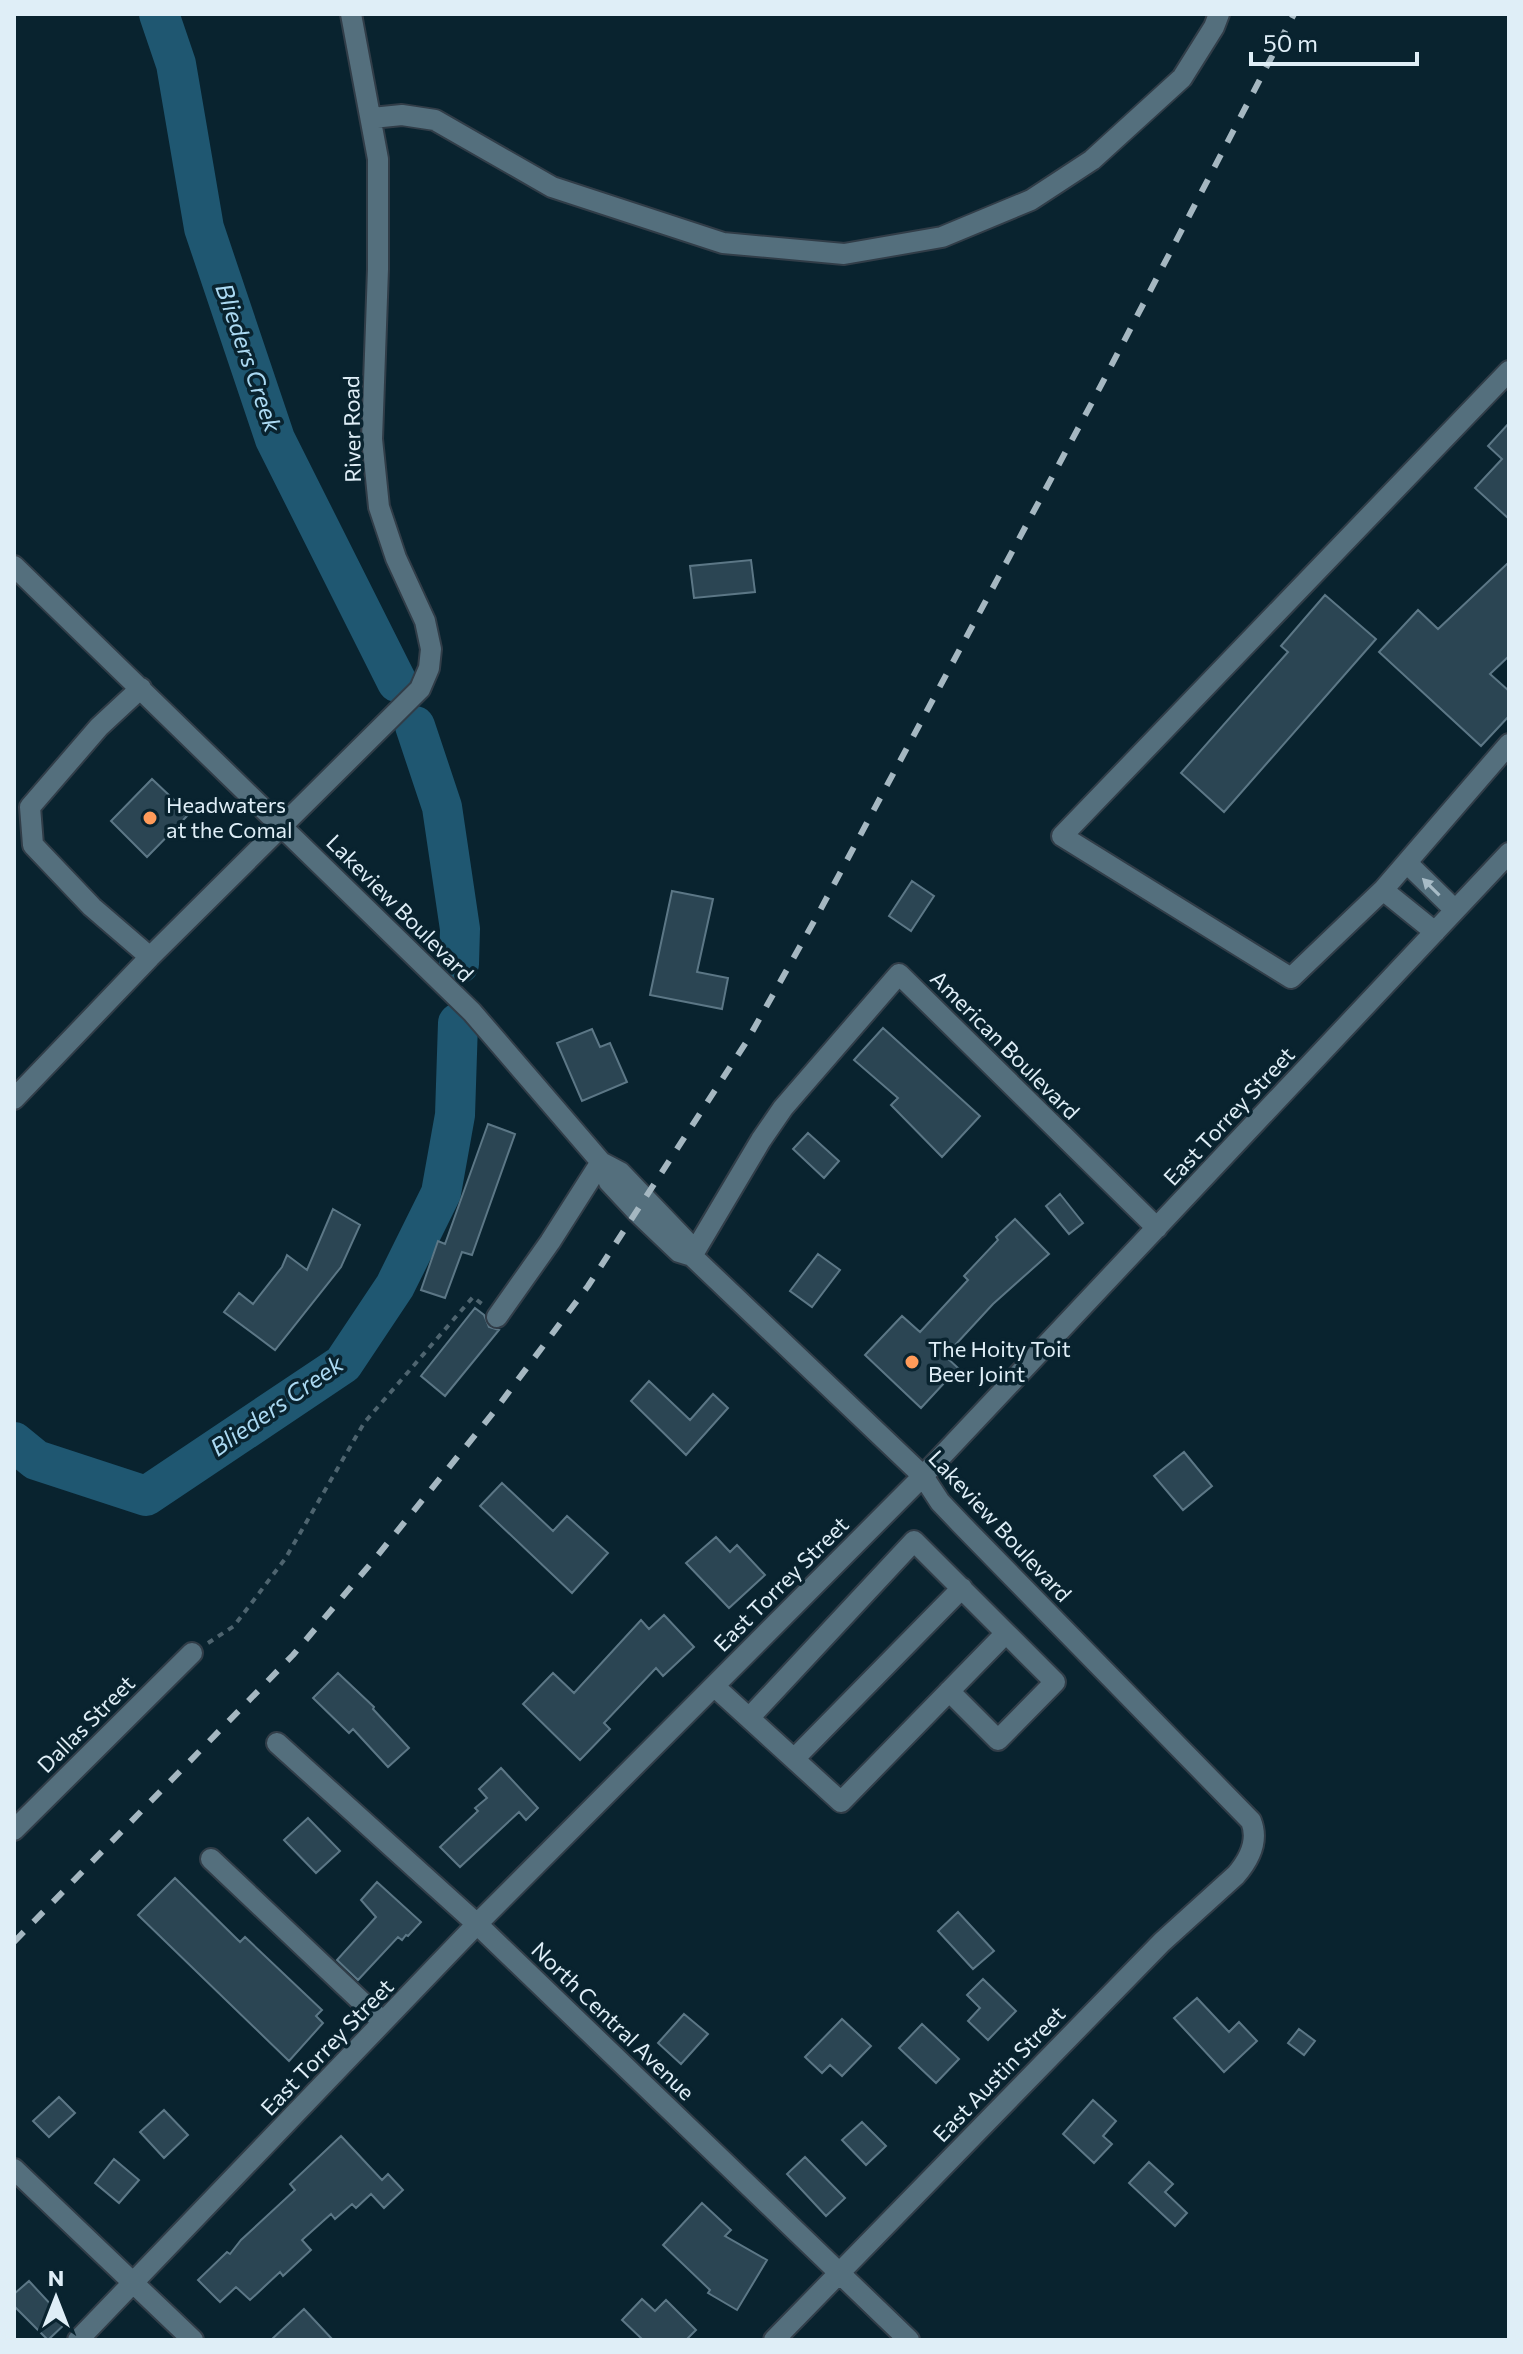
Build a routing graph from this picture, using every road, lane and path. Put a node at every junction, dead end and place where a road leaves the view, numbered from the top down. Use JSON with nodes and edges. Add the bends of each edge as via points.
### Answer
{"nodes":[{"id":1,"x":351,"y":14,"type":"edge"},
{"id":2,"x":1219,"y":14,"type":"edge"},
{"id":3,"x":372,"y":118,"type":"junction"},
{"id":4,"x":1509,"y":371,"type":"edge"},
{"id":5,"x":14,"y":566,"type":"edge"},
{"id":6,"x":141,"y":688,"type":"junction"},
{"id":7,"x":1509,"y":744,"type":"edge"},
{"id":8,"x":22,"y":800,"type":"edge"},
{"id":9,"x":282,"y":825,"type":"junction"},
{"id":10,"x":1509,"y":853,"type":"edge"},
{"id":11,"x":1407,"y":863,"type":"junction"},
{"id":12,"x":1383,"y":890,"type":"junction"},
{"id":13,"x":1455,"y":910,"type":"junction"},
{"id":14,"x":1435,"y":932,"type":"junction"},
{"id":15,"x":150,"y":957,"type":"junction"},
{"id":16,"x":14,"y":1099,"type":"edge"},
{"id":17,"x":601,"y":1162,"type":"junction"},
{"id":18,"x":1157,"y":1228,"type":"junction"},
{"id":19,"x":692,"y":1256,"type":"junction"},
{"id":20,"x":497,"y":1317,"type":"joint"},
{"id":21,"x":923,"y":1476,"type":"junction"},
{"id":22,"x":962,"y":1588,"type":"junction"},
{"id":23,"x":1006,"y":1633,"type":"junction"},
{"id":24,"x":192,"y":1653,"type":"joint"},
{"id":25,"x":714,"y":1686,"type":"junction"},
{"id":26,"x":949,"y":1691,"type":"junction"},
{"id":27,"x":749,"y":1718,"type":"junction"},
{"id":28,"x":277,"y":1743,"type":"dead end"},
{"id":29,"x":794,"y":1759,"type":"junction"},
{"id":30,"x":14,"y":1830,"type":"edge"},
{"id":31,"x":1253,"y":1841,"type":"joint"},
{"id":32,"x":211,"y":1859,"type":"dead end"},
{"id":33,"x":477,"y":1924,"type":"junction"},
{"id":34,"x":383,"y":2022,"type":"junction"},
{"id":35,"x":14,"y":2169,"type":"edge"},
{"id":36,"x":840,"y":2272,"type":"junction"},
{"id":37,"x":134,"y":2283,"type":"junction"},
{"id":38,"x":78,"y":2340,"type":"edge"},
{"id":39,"x":193,"y":2340,"type":"edge"},
{"id":40,"x":774,"y":2340,"type":"edge"},
{"id":41,"x":909,"y":2340,"type":"edge"}],
"edges":[{"from":1,"to":3,"type":"street","name":"River Road"},
{"from":2,"to":3,"type":"street","via":[[1182,78],[1092,160],[1031,200],[942,237],[844,254],[723,243],[552,187],[435,120]]},
{"from":3,"to":9,"type":"street","name":"River Road","via":[[378,159],[378,269],[372,439],[379,507],[425,621],[429,668],[420,689]]},
{"from":4,"to":12,"type":"street","via":[[1062,836],[1291,978]]},
{"from":5,"to":6,"type":"street","name":"Lakeview Boulevard"},
{"from":6,"to":8,"type":"street"},
{"from":6,"to":9,"type":"street","name":"Lakeview Boulevard"},
{"from":7,"to":11,"type":"street"},
{"from":8,"to":15,"type":"street","via":[[33,845]]},
{"from":9,"to":15,"type":"street","name":"River Road"},
{"from":9,"to":17,"type":"street","name":"Lakeview Boulevard","via":[[484,1025]]},
{"from":10,"to":13,"type":"street","name":"East Torrey Street"},
{"from":11,"to":12,"type":"street"},
{"from":13,"to":11,"type":"street","one_way":true},
{"from":12,"to":14,"type":"street"},
{"from":13,"to":14,"type":"street","name":"East Torrey Street"},
{"from":14,"to":18,"type":"street","name":"East Torrey Street"},
{"from":15,"to":16,"type":"street","name":"River Road"},
{"from":17,"to":19,"type":"street","name":"Lakeview Boulevard","via":[[609,1182],[637,1212],[679,1252]]},
{"from":17,"to":20,"type":"street"},
{"from":18,"to":19,"type":"street","name":"American Boulevard","via":[[899,974],[783,1108]]},
{"from":18,"to":21,"type":"street","name":"East Torrey Street"},
{"from":19,"to":21,"type":"street","name":"Lakeview Boulevard"},
{"from":20,"to":24,"type":"path","via":[[473,1297],[364,1423],[285,1559],[234,1626]]},
{"from":21,"to":25,"type":"street","name":"East Torrey Street"},
{"from":21,"to":31,"type":"street","name":"Lakeview Boulevard","via":[[940,1502],[1251,1821]]},
{"from":22,"to":23,"type":"street"},
{"from":22,"to":27,"type":"street","via":[[914,1541]]},
{"from":22,"to":29,"type":"street"},
{"from":23,"to":26,"type":"street"},
{"from":23,"to":26,"type":"street","via":[[1055,1682],[998,1740]]},
{"from":24,"to":30,"type":"street","name":"Dallas Street"},
{"from":25,"to":27,"type":"street"},
{"from":25,"to":33,"type":"street","name":"East Torrey Street"},
{"from":26,"to":29,"type":"street","via":[[841,1802]]},
{"from":27,"to":29,"type":"street"},
{"from":28,"to":33,"type":"street","name":"North Central Avenue"},
{"from":31,"to":36,"type":"street","name":"East Austin Street","via":[[1236,1875],[1162,1942]]},
{"from":32,"to":34,"type":"street"},
{"from":33,"to":34,"type":"street","name":"East Torrey Street"},
{"from":33,"to":36,"type":"street","name":"North Central Avenue"},
{"from":34,"to":37,"type":"street","name":"East Torrey Street"},
{"from":35,"to":37,"type":"street"},
{"from":36,"to":40,"type":"street","name":"East Austin Street"},
{"from":36,"to":41,"type":"street","name":"North Central Avenue"},
{"from":37,"to":38,"type":"street","name":"East Torrey Street"},
{"from":37,"to":39,"type":"street"}]}
